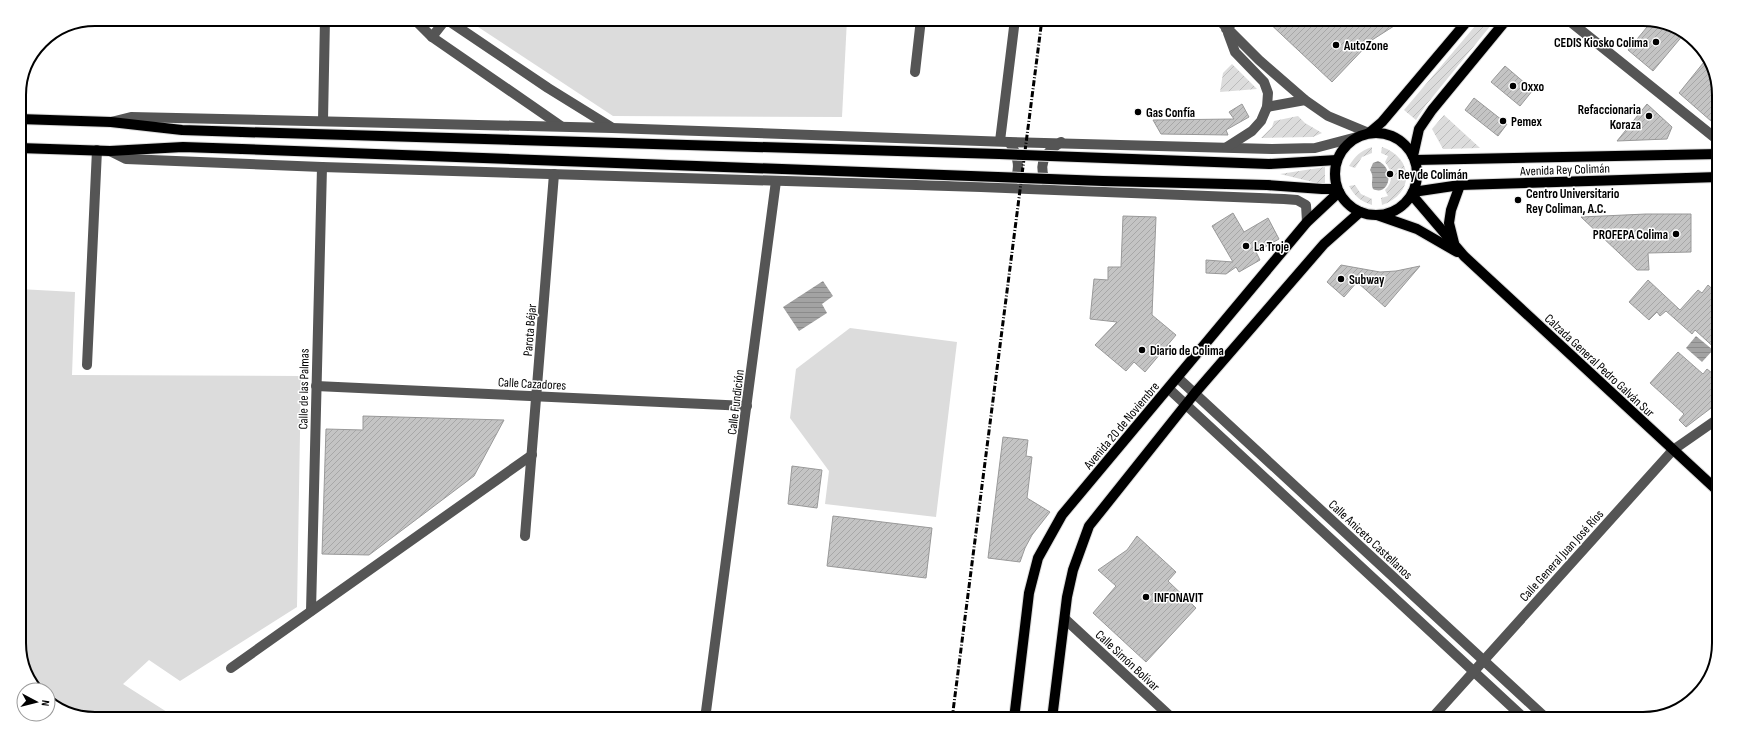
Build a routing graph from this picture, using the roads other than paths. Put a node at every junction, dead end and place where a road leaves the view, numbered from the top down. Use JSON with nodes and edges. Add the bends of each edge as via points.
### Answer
{"nodes":[{"id":1,"x":325,"y":26,"type":"edge"},
{"id":2,"x":421,"y":26,"type":"edge"},
{"id":3,"x":441,"y":26,"type":"edge"},
{"id":4,"x":456,"y":26,"type":"edge"},
{"id":5,"x":920,"y":26,"type":"edge"},
{"id":6,"x":1015,"y":26,"type":"edge"},
{"id":7,"x":1224,"y":26,"type":"edge"},
{"id":8,"x":1229,"y":26,"type":"edge"},
{"id":9,"x":1463,"y":26,"type":"edge"},
{"id":10,"x":1501,"y":26,"type":"edge"},
{"id":11,"x":1576,"y":26,"type":"edge"},
{"id":12,"x":1226,"y":29,"type":"junction"},
{"id":13,"x":432,"y":37,"type":"junction"},
{"id":14,"x":915,"y":72,"type":"dead end"},
{"id":15,"x":1305,"y":100,"type":"junction"},
{"id":16,"x":1267,"y":107,"type":"junction"},
{"id":17,"x":26,"y":118,"type":"edge"},
{"id":18,"x":323,"y":120,"type":"junction"},
{"id":19,"x":111,"y":122,"type":"junction"},
{"id":20,"x":561,"y":126,"type":"junction"},
{"id":21,"x":612,"y":128,"type":"junction"},
{"id":22,"x":1369,"y":133,"type":"junction"},
{"id":23,"x":1712,"y":135,"type":"edge"},
{"id":24,"x":1357,"y":137,"type":"junction"},
{"id":25,"x":1005,"y":142,"type":"junction"},
{"id":26,"x":1061,"y":142,"type":"junction"},
{"id":27,"x":1227,"y":147,"type":"junction"},
{"id":28,"x":26,"y":148,"type":"edge"},
{"id":29,"x":97,"y":150,"type":"junction"},
{"id":30,"x":110,"y":151,"type":"junction"},
{"id":31,"x":1712,"y":154,"type":"edge"},
{"id":32,"x":1414,"y":158,"type":"junction"},
{"id":33,"x":1337,"y":160,"type":"junction"},
{"id":34,"x":322,"y":167,"type":"junction"},
{"id":35,"x":554,"y":174,"type":"junction"},
{"id":36,"x":1712,"y":177,"type":"edge"},
{"id":37,"x":776,"y":181,"type":"junction"},
{"id":38,"x":1460,"y":185,"type":"junction"},
{"id":39,"x":1006,"y":188,"type":"junction"},
{"id":40,"x":1056,"y":190,"type":"junction"},
{"id":41,"x":1338,"y":191,"type":"junction"},
{"id":42,"x":1413,"y":193,"type":"junction"},
{"id":43,"x":1360,"y":212,"type":"junction"},
{"id":44,"x":1378,"y":215,"type":"junction"},
{"id":45,"x":1307,"y":222,"type":"junction"},
{"id":46,"x":1455,"y":247,"type":"junction"},
{"id":47,"x":1464,"y":256,"type":"junction"},
{"id":48,"x":87,"y":365,"type":"dead end"},
{"id":49,"x":1178,"y":378,"type":"junction"},
{"id":50,"x":316,"y":386,"type":"junction"},
{"id":51,"x":1168,"y":389,"type":"junction"},
{"id":52,"x":1195,"y":394,"type":"junction"},
{"id":53,"x":536,"y":396,"type":"junction"},
{"id":54,"x":1186,"y":405,"type":"junction"},
{"id":55,"x":747,"y":406,"type":"junction"},
{"id":56,"x":1712,"y":423,"type":"edge"},
{"id":57,"x":1673,"y":450,"type":"junction"},
{"id":58,"x":532,"y":455,"type":"junction"},
{"id":59,"x":1712,"y":486,"type":"edge"},
{"id":60,"x":526,"y":536,"type":"dead end"},
{"id":61,"x":310,"y":611,"type":"junction"},
{"id":62,"x":1065,"y":619,"type":"junction"},
{"id":63,"x":1483,"y":661,"type":"junction"},
{"id":64,"x":231,"y":668,"type":"dead end"},
{"id":65,"x":1473,"y":672,"type":"junction"},
{"id":66,"x":706,"y":712,"type":"edge"},
{"id":67,"x":1015,"y":712,"type":"edge"},
{"id":68,"x":1053,"y":712,"type":"edge"},
{"id":69,"x":1165,"y":712,"type":"edge"},
{"id":70,"x":1437,"y":712,"type":"edge"},
{"id":71,"x":1517,"y":712,"type":"edge"},
{"id":72,"x":1539,"y":712,"type":"edge"}],
"edges":[{"from":1,"to":18,"type":"street"},
{"from":2,"to":13,"type":"street"},
{"from":3,"to":13,"type":"street"},
{"from":4,"to":21,"type":"street"},
{"from":5,"to":14,"type":"street"},
{"from":6,"to":25,"type":"street"},
{"from":7,"to":12,"type":"street"},
{"from":8,"to":12,"type":"street"},
{"from":9,"to":22,"type":"main road","via":[[1382,122]]},
{"from":10,"to":32,"type":"main road","via":[[1421,126]]},
{"from":11,"to":23,"type":"street"},
{"from":12,"to":15,"type":"street"},
{"from":12,"to":16,"type":"street","via":[[1235,52],[1264,82],[1268,93]]},
{"from":13,"to":20,"type":"street"},
{"from":15,"to":16,"type":"street"},
{"from":15,"to":22,"type":"street","via":[[1328,116]]},
{"from":16,"to":27,"type":"street","via":[[1261,121],[1252,131]]},
{"from":17,"to":19,"type":"main road"},
{"from":18,"to":19,"type":"street","via":[[131,117]]},
{"from":18,"to":20,"type":"street"},
{"from":19,"to":33,"type":"main road","bridge":true,"via":[[182,130],[1269,164]]},
{"from":20,"to":21,"type":"street"},
{"from":21,"to":25,"type":"street"},
{"from":22,"to":24,"type":"main road"},
{"from":22,"to":32,"type":"main road","via":[[1393,136],[1401,141]]},
{"from":24,"to":27,"type":"street","via":[[1315,148]]},
{"from":24,"to":33,"type":"main road","via":[[1345,147]]},
{"from":25,"to":26,"type":"street"},
{"from":25,"to":39,"type":"street","via":[[1016,152],[1018,162],[1014,181]]},
{"from":26,"to":27,"type":"street"},
{"from":26,"to":40,"type":"street","via":[[1050,150],[1043,162],[1042,173],[1047,184]]},
{"from":28,"to":29,"type":"main road"},
{"from":29,"to":30,"type":"main road"},
{"from":29,"to":48,"type":"street"},
{"from":30,"to":34,"type":"street","via":[[126,159]]},
{"from":30,"to":41,"type":"main road","bridge":true,"via":[[183,147],[1267,185]]},
{"from":31,"to":32,"type":"main road","name":"Avenida Rey Colimán"},
{"from":32,"to":42,"type":"main road","via":[[1417,176]]},
{"from":33,"to":41,"type":"main road","via":[[1335,176]]},
{"from":34,"to":35,"type":"street"},
{"from":34,"to":50,"type":"street","name":"Calle de las Palmas"},
{"from":35,"to":37,"type":"street"},
{"from":35,"to":53,"type":"street","name":"Parota Béjar"},
{"from":36,"to":38,"type":"main road","name":"Avenida Rey Colimán"},
{"from":37,"to":39,"type":"street"},
{"from":37,"to":55,"type":"street","name":"Calle Fundición"},
{"from":38,"to":42,"type":"main road","name":"Avenida Rey Colimán"},
{"from":38,"to":46,"type":"main road","via":[[1449,223]]},
{"from":39,"to":40,"type":"street"},
{"from":40,"to":45,"type":"street","via":[[1297,200],[1306,205]]},
{"from":41,"to":43,"type":"main road","via":[[1348,204]]},
{"from":41,"to":45,"type":"main road","name":"Avenida 20 de Noviembre"},
{"from":42,"to":44,"type":"main road","via":[[1394,211]]},
{"from":42,"to":46,"type":"main road","name":"Calzada General Pedro Galván Sur"},
{"from":43,"to":44,"type":"main road"},
{"from":43,"to":52,"type":"main road","via":[[1324,244]]},
{"from":44,"to":47,"type":"main road","name":"Calzada General Pedro Galván Sur","via":[[1417,229]]},
{"from":45,"to":49,"type":"main road","name":"Avenida 20 de Noviembre"},
{"from":46,"to":47,"type":"main road","name":"Calzada General Pedro Galván Sur"},
{"from":47,"to":57,"type":"main road","name":"Calzada General Pedro Galván Sur"},
{"from":49,"to":51,"type":"main road","name":"Avenida 20 de Noviembre"},
{"from":49,"to":52,"type":"street","name":"Calle Aniceto Castellanos"},
{"from":50,"to":53,"type":"street","name":"Calle Cazadores"},
{"from":50,"to":61,"type":"street","name":"Calle de las Palmas"},
{"from":51,"to":54,"type":"street"},
{"from":51,"to":67,"type":"main road","name":"Avenida 20 de Noviembre","via":[[1062,515],[1038,558],[1030,593]]},
{"from":52,"to":54,"type":"main road"},
{"from":52,"to":63,"type":"street","name":"Calle Aniceto Castellanos"},
{"from":53,"to":55,"type":"street","name":"Calle Cazadores"},
{"from":53,"to":58,"type":"street","name":"Parota Béjar"},
{"from":54,"to":62,"type":"main road","via":[[1089,526],[1073,570]]},
{"from":54,"to":65,"type":"street"},
{"from":55,"to":66,"type":"street","name":"Calle Fundición"},
{"from":56,"to":57,"type":"street","name":"Calle General Juan José Ríos"},
{"from":57,"to":59,"type":"main road","name":"Calzada General Pedro Galván Sur"},
{"from":57,"to":63,"type":"street","name":"Calle General Juan José Ríos"},
{"from":58,"to":60,"type":"street","name":"Parota Béjar"},
{"from":58,"to":61,"type":"street"},
{"from":61,"to":64,"type":"street"},
{"from":62,"to":68,"type":"main road"},
{"from":62,"to":69,"type":"street","name":"Calle Simón Bolívar"},
{"from":63,"to":65,"type":"street","name":"Calle General Juan José Ríos"},
{"from":63,"to":72,"type":"street","name":"Calle Aniceto Castellanos"},
{"from":65,"to":70,"type":"street","name":"Calle General Juan José Ríos"},
{"from":65,"to":71,"type":"street"}]}
